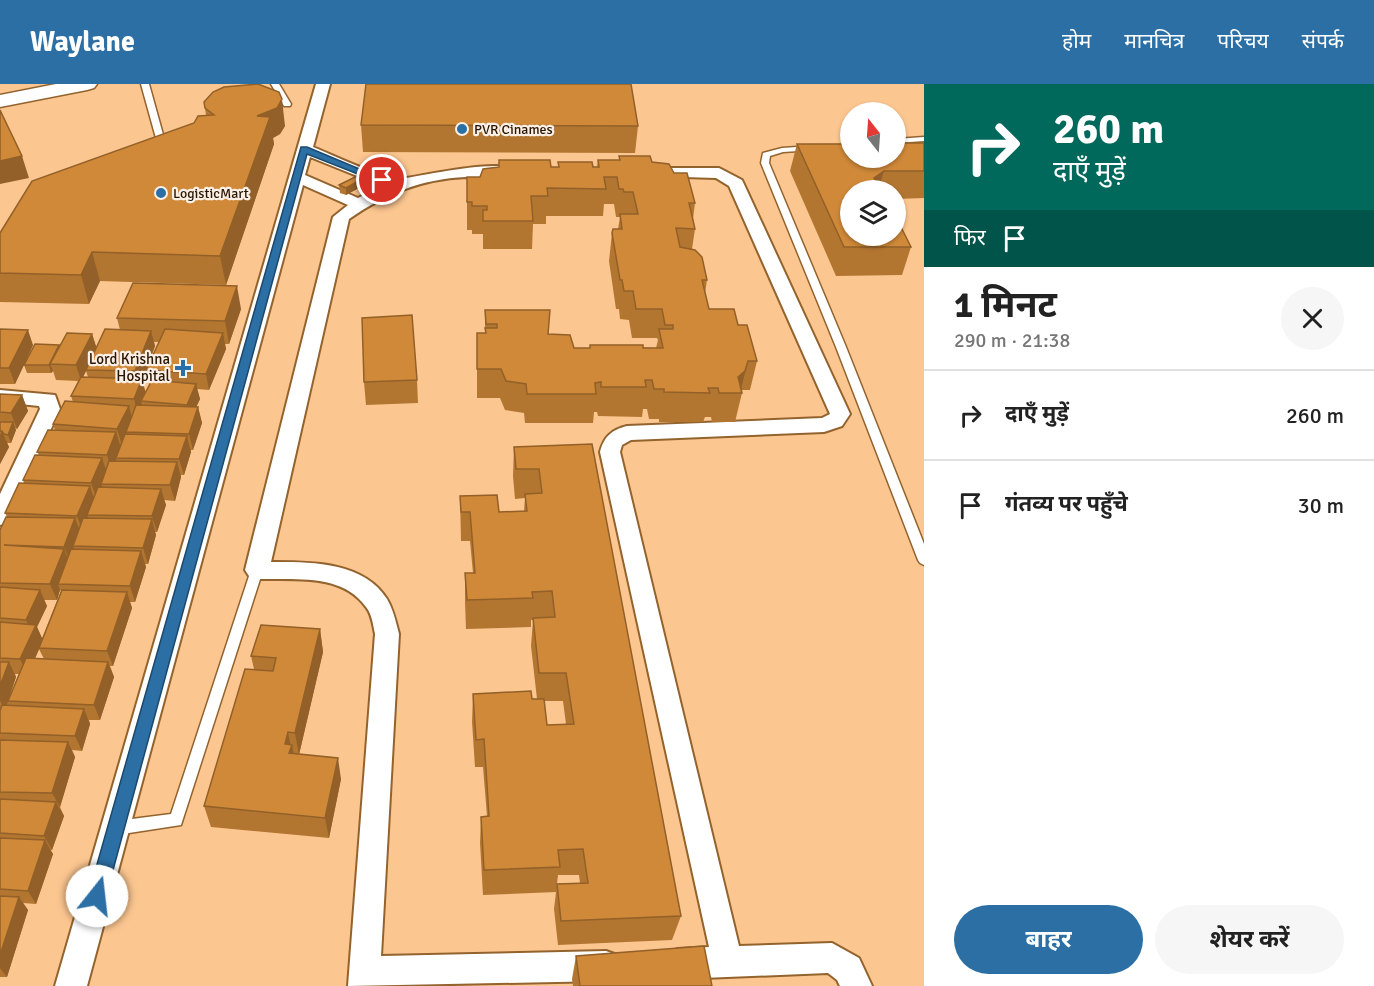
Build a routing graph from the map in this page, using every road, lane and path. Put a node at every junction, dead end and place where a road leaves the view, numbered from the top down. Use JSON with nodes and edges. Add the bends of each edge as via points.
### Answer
{"nodes":[{"id":1,"x":87,"y":84,"type":"edge"},
{"id":2,"x":145,"y":84,"type":"edge"},
{"id":3,"x":274,"y":84,"type":"edge"},
{"id":4,"x":323,"y":84,"type":"edge"},
{"id":5,"x":0,"y":101,"type":"edge"},
{"id":6,"x":287,"y":104,"type":"dead end"},
{"id":7,"x":924,"y":139,"type":"edge"},
{"id":8,"x":906,"y":140,"type":"edge"},
{"id":9,"x":828,"y":147,"type":"edge"},
{"id":10,"x":304,"y":149,"type":"junction"},
{"id":11,"x":154,"y":154,"type":"edge"},
{"id":12,"x":533,"y":172,"type":"edge"},
{"id":13,"x":638,"y":172,"type":"edge"},
{"id":14,"x":297,"y":177,"type":"junction"},
{"id":15,"x":394,"y":184,"type":"junction"},
{"id":16,"x":358,"y":204,"type":"junction"},
{"id":17,"x":0,"y":396,"type":"edge"},
{"id":18,"x":0,"y":517,"type":"edge"},
{"id":19,"x":924,"y":560,"type":"edge"},
{"id":20,"x":256,"y":570,"type":"junction"},
{"id":21,"x":116,"y":828,"type":"junction"},
{"id":22,"x":729,"y":963,"type":"junction"},
{"id":23,"x":364,"y":979,"type":"edge"},
{"id":24,"x":71,"y":986,"type":"edge"},
{"id":25,"x":856,"y":986,"type":"edge"}],
"edges":[{"from":1,"to":5,"type":"street"},
{"from":2,"to":11,"type":"lane","via":[[164,149]]},
{"from":3,"to":6,"type":"lane"},
{"from":4,"to":10,"type":"street"},
{"from":7,"to":8,"type":"lane"},
{"from":9,"to":19,"type":"lane","via":[[782,150],[766,155],[765,163]]},
{"from":10,"to":14,"type":"street"},
{"from":10,"to":15,"type":"street"},
{"from":12,"to":15,"type":"street","via":[[442,172]]},
{"from":13,"to":22,"type":"street","via":[[719,173],[736,183],[840,414],[824,425],[627,433],[613,441],[610,452]]},
{"from":14,"to":16,"type":"street"},
{"from":14,"to":21,"type":"street"},
{"from":15,"to":16,"type":"street"},
{"from":16,"to":20,"type":"street","via":[[339,222]]},
{"from":17,"to":18,"type":"street","via":[[52,392],[50,409]]},
{"from":20,"to":21,"type":"lane","via":[[176,820]]},
{"from":20,"to":23,"type":"street","via":[[336,574],[360,583],[378,604],[387,634]]},
{"from":21,"to":24,"type":"street"},
{"from":22,"to":23,"type":"street"},
{"from":22,"to":25,"type":"street","via":[[832,958],[848,969]]}]}
